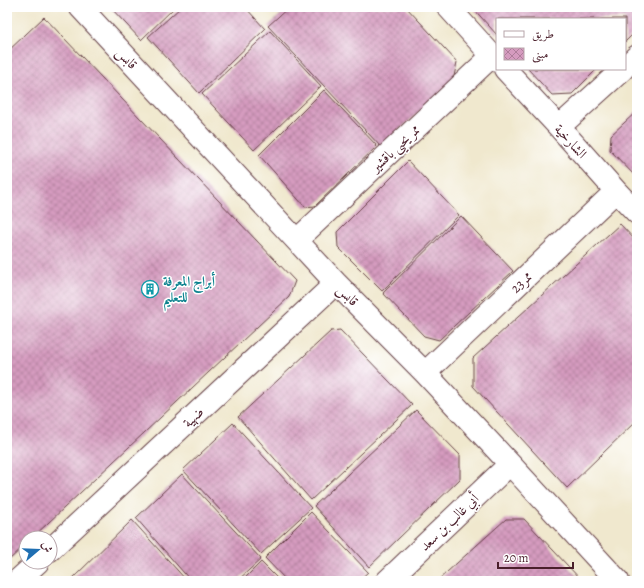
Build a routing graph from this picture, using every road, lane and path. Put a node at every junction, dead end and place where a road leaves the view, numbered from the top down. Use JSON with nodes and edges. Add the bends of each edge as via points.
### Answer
{"nodes":[{"id":1,"x":80,"y":7,"type":"edge"},
{"id":2,"x":448,"y":7,"type":"edge"},
{"id":3,"x":637,"y":56,"type":"edge"},
{"id":4,"x":496,"y":60,"type":"edge"},
{"id":5,"x":496,"y":64,"type":"edge"},
{"id":6,"x":626,"y":66,"type":"edge"},
{"id":7,"x":506,"y":70,"type":"edge"},
{"id":8,"x":622,"y":70,"type":"edge"},
{"id":9,"x":559,"y":127,"type":"junction"},
{"id":10,"x":616,"y":191,"type":"junction"},
{"id":11,"x":637,"y":213,"type":"edge"},
{"id":12,"x":297,"y":240,"type":"junction"},
{"id":13,"x":336,"y":283,"type":"junction"},
{"id":14,"x":425,"y":373,"type":"junction"},
{"id":15,"x":510,"y":464,"type":"junction"},
{"id":16,"x":58,"y":543,"type":"edge"},
{"id":17,"x":29,"y":570,"type":"edge"},
{"id":18,"x":17,"y":581,"type":"edge"},
{"id":19,"x":387,"y":581,"type":"edge"},
{"id":20,"x":618,"y":581,"type":"edge"}],
"edges":[{"from":1,"to":12,"type":"street","name":"قابس"},
{"from":2,"to":4,"type":"street","name":"الشارخية"},
{"from":3,"to":6,"type":"street"},
{"from":5,"to":12,"type":"street","name":"ممر يحيى باقشير"},
{"from":7,"to":9,"type":"street","name":"الشارخية"},
{"from":8,"to":9,"type":"street"},
{"from":9,"to":10,"type":"street","name":"الشارخية"},
{"from":10,"to":11,"type":"street","name":"الشارخية"},
{"from":10,"to":14,"type":"street","name":"ممر23"},
{"from":12,"to":13,"type":"street","name":"قابس"},
{"from":13,"to":14,"type":"street","name":"قابس"},
{"from":13,"to":16,"type":"street","name":"ضهية"},
{"from":14,"to":15,"type":"street","name":"قابس"},
{"from":15,"to":19,"type":"street","name":"أبي غالب بن سعد"},
{"from":15,"to":20,"type":"street","name":"قابس"},
{"from":17,"to":18,"type":"street"}]}
